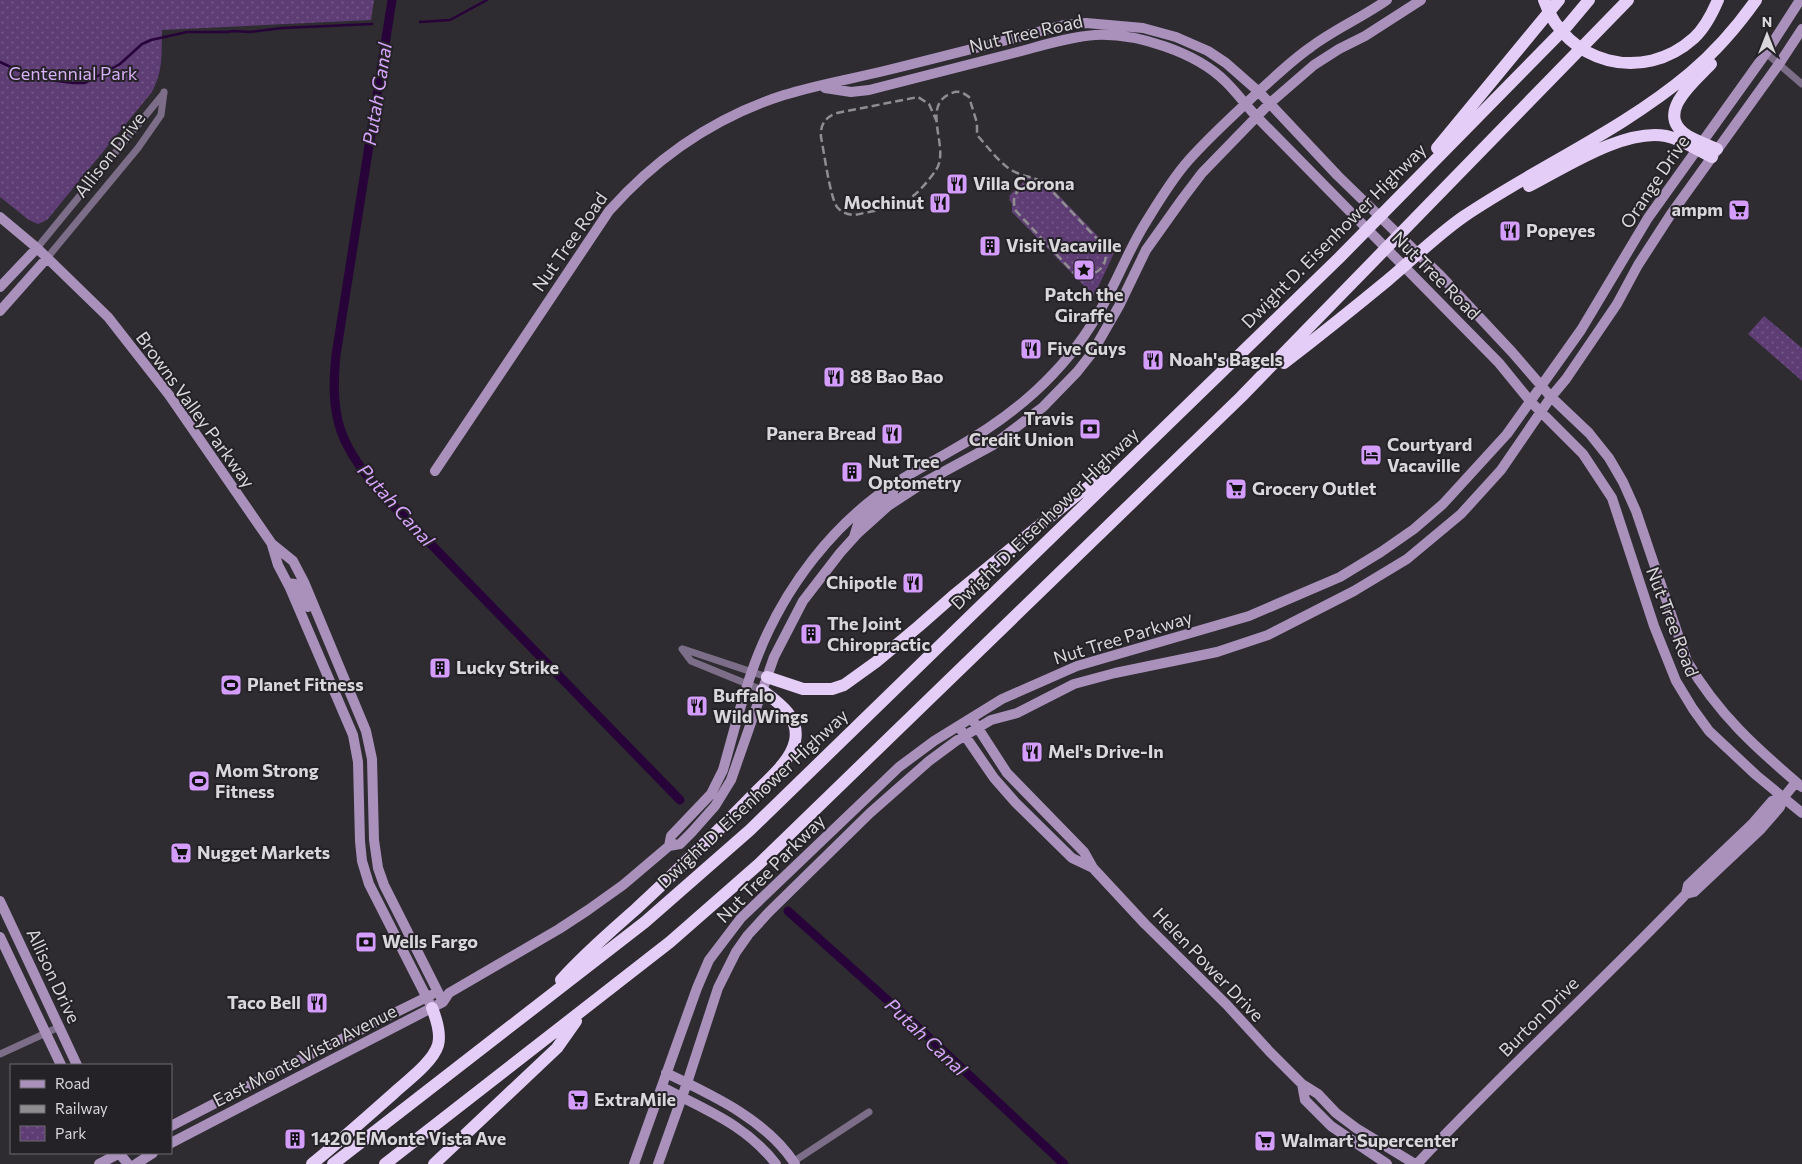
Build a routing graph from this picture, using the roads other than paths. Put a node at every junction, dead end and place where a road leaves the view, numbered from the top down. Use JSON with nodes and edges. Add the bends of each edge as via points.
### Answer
{"nodes":[{"id":1,"x":1387,"y":0,"type":"edge"},
{"id":2,"x":1421,"y":0,"type":"edge"},
{"id":3,"x":1544,"y":0,"type":"edge"},
{"id":4,"x":1559,"y":0,"type":"edge"},
{"id":5,"x":1590,"y":0,"type":"edge"},
{"id":6,"x":1628,"y":0,"type":"edge"},
{"id":7,"x":1718,"y":0,"type":"edge"},
{"id":8,"x":1756,"y":0,"type":"edge"},
{"id":9,"x":1763,"y":0,"type":"edge"},
{"id":10,"x":1800,"y":0,"type":"edge"},
{"id":11,"x":1802,"y":29,"type":"edge"},
{"id":12,"x":1766,"y":53,"type":"junction"},
{"id":13,"x":1779,"y":64,"type":"junction"},
{"id":14,"x":866,"y":76,"type":"junction"},
{"id":15,"x":1802,"y":84,"type":"edge"},
{"id":16,"x":819,"y":87,"type":"junction"},
{"id":17,"x":869,"y":90,"type":"junction"},
{"id":18,"x":1259,"y":92,"type":"junction"},
{"id":19,"x":1270,"y":103,"type":"junction"},
{"id":20,"x":1246,"y":104,"type":"junction"},
{"id":21,"x":1256,"y":116,"type":"junction"},
{"id":22,"x":1699,"y":146,"type":"junction"},
{"id":23,"x":1714,"y":153,"type":"junction"},
{"id":24,"x":0,"y":217,"type":"edge"},
{"id":25,"x":1464,"y":217,"type":"junction"},
{"id":26,"x":1363,"y":233,"type":"junction"},
{"id":27,"x":37,"y":248,"type":"junction"},
{"id":28,"x":47,"y":258,"type":"junction"},
{"id":29,"x":0,"y":287,"type":"edge"},
{"id":30,"x":0,"y":312,"type":"edge"},
{"id":31,"x":1541,"y":386,"type":"junction"},
{"id":32,"x":1241,"y":397,"type":"junction"},
{"id":33,"x":1551,"y":397,"type":"junction"},
{"id":34,"x":1530,"y":401,"type":"junction"},
{"id":35,"x":1541,"y":412,"type":"junction"},
{"id":36,"x":970,"y":440,"type":"junction"},
{"id":37,"x":1136,"y":455,"type":"junction"},
{"id":38,"x":435,"y":471,"type":"dead end"},
{"id":39,"x":892,"y":485,"type":"junction"},
{"id":40,"x":907,"y":494,"type":"junction"},
{"id":41,"x":854,"y":538,"type":"junction"},
{"id":42,"x":272,"y":544,"type":"junction"},
{"id":43,"x":288,"y":583,"type":"junction"},
{"id":44,"x":322,"y":622,"type":"junction"},
{"id":45,"x":313,"y":640,"type":"junction"},
{"id":46,"x":752,"y":672,"type":"junction"},
{"id":47,"x":766,"y":677,"type":"junction"},
{"id":48,"x":748,"y":685,"type":"junction"},
{"id":49,"x":349,"y":687,"type":"junction"},
{"id":50,"x":762,"y":690,"type":"junction"},
{"id":51,"x":338,"y":698,"type":"junction"},
{"id":52,"x":971,"y":717,"type":"junction"},
{"id":53,"x":958,"y":725,"type":"junction"},
{"id":54,"x":978,"y":728,"type":"junction"},
{"id":55,"x":965,"y":736,"type":"junction"},
{"id":56,"x":370,"y":744,"type":"junction"},
{"id":57,"x":359,"y":780,"type":"junction"},
{"id":58,"x":1800,"y":784,"type":"edge"},
{"id":59,"x":1784,"y":798,"type":"junction"},
{"id":60,"x":1802,"y":812,"type":"edge"},
{"id":61,"x":374,"y":825,"type":"junction"},
{"id":62,"x":670,"y":846,"type":"junction"},
{"id":63,"x":1093,"y":868,"type":"junction"},
{"id":64,"x":0,"y":901,"type":"edge"},
{"id":65,"x":0,"y":937,"type":"edge"},
{"id":66,"x":437,"y":992,"type":"junction"},
{"id":67,"x":449,"y":993,"type":"junction"},
{"id":68,"x":543,"y":1001,"type":"junction"},
{"id":69,"x":433,"y":1003,"type":"junction"},
{"id":70,"x":585,"y":1009,"type":"junction"},
{"id":71,"x":59,"y":1027,"type":"junction"},
{"id":72,"x":46,"y":1033,"type":"junction"},
{"id":73,"x":341,"y":1039,"type":"junction"},
{"id":74,"x":0,"y":1054,"type":"edge"},
{"id":75,"x":61,"y":1064,"type":"edge"},
{"id":76,"x":77,"y":1064,"type":"edge"},
{"id":77,"x":285,"y":1067,"type":"junction"},
{"id":78,"x":666,"y":1073,"type":"junction"},
{"id":79,"x":291,"y":1081,"type":"junction"},
{"id":80,"x":687,"y":1083,"type":"junction"},
{"id":81,"x":1302,"y":1084,"type":"junction"},
{"id":82,"x":662,"y":1087,"type":"junction"},
{"id":83,"x":682,"y":1097,"type":"junction"},
{"id":84,"x":246,"y":1104,"type":"junction"},
{"id":85,"x":869,"y":1112,"type":"dead end"},
{"id":86,"x":172,"y":1125,"type":"edge"},
{"id":87,"x":172,"y":1142,"type":"edge"},
{"id":88,"x":117,"y":1154,"type":"edge"},
{"id":89,"x":120,"y":1154,"type":"edge"},
{"id":90,"x":151,"y":1154,"type":"edge"},
{"id":91,"x":104,"y":1160,"type":"edge"},
{"id":92,"x":794,"y":1163,"type":"edge"},
{"id":93,"x":128,"y":1164,"type":"edge"},
{"id":94,"x":136,"y":1164,"type":"edge"},
{"id":95,"x":312,"y":1164,"type":"edge"},
{"id":96,"x":334,"y":1164,"type":"edge"},
{"id":97,"x":385,"y":1164,"type":"edge"},
{"id":98,"x":434,"y":1164,"type":"edge"},
{"id":99,"x":634,"y":1164,"type":"edge"},
{"id":100,"x":658,"y":1164,"type":"edge"},
{"id":101,"x":776,"y":1164,"type":"edge"},
{"id":102,"x":1387,"y":1164,"type":"edge"},
{"id":103,"x":1416,"y":1164,"type":"edge"}],
"edges":[{"from":1,"to":18,"type":"main road","name":"East Monte Vista Avenue","via":[[1312,46]]},
{"from":2,"to":19,"type":"main road","name":"East Monte Vista Avenue","via":[[1314,65]]},
{"from":3,"to":7,"type":"highway","via":[[1552,20],[1581,49],[1612,62],[1640,63],[1668,56],[1695,38]]},
{"from":4,"to":26,"type":"highway"},
{"from":5,"to":26,"type":"highway","name":"Dwight D. Eisenhower Highway"},
{"from":6,"to":32,"type":"highway"},
{"from":8,"to":25,"type":"highway","via":[[1717,48],[1666,92]]},
{"from":9,"to":22,"type":"highway","via":[[1723,52],[1677,102],[1674,111],[1679,129]]},
{"from":10,"to":12,"type":"main road","name":"Orange Drive"},
{"from":11,"to":13,"type":"main road","name":"Orange Drive"},
{"from":12,"to":13,"type":"street"},
{"from":12,"to":22,"type":"main road","name":"Orange Drive"},
{"from":13,"to":15,"type":"street"},
{"from":13,"to":23,"type":"main road","name":"Orange Drive"},
{"from":14,"to":16,"type":"main road","name":"Nut Tree Road"},
{"from":14,"to":17,"type":"main road"},
{"from":14,"to":18,"type":"main road","name":"Nut Tree Road","via":[[1064,25],[1093,23],[1143,28],[1193,44],[1226,63]]},
{"from":16,"to":17,"type":"main road","name":"Nut Tree Road","via":[[851,92]]},
{"from":16,"to":38,"type":"main road","name":"Nut Tree Road","via":[[776,98],[717,124],[686,142],[629,189],[608,211]]},
{"from":17,"to":20,"type":"main road","name":"Nut Tree Road","via":[[1062,41],[1109,35],[1143,40],[1189,58],[1225,81]]},
{"from":18,"to":19,"type":"main road","name":"Nut Tree Road"},
{"from":18,"to":20,"type":"main road","name":"East Monte Vista Avenue"},
{"from":19,"to":21,"type":"main road","name":"East Monte Vista Avenue"},
{"from":19,"to":31,"type":"main road","name":"Nut Tree Road","via":[[1338,176],[1438,274]]},
{"from":20,"to":21,"type":"main road","name":"Nut Tree Road"},
{"from":20,"to":36,"type":"main road","name":"East Monte Vista Avenue","via":[[1216,130],[1174,180],[1134,243],[1096,317],[1068,358],[1016,409]]},
{"from":21,"to":34,"type":"main road","name":"Nut Tree Road","via":[[1499,363]]},
{"from":21,"to":40,"type":"main road","name":"East Monte Vista Avenue","via":[[1182,198],[1146,250],[1105,332],[1061,390],[993,445]]},
{"from":22,"to":23,"type":"highway"},
{"from":22,"to":25,"type":"highway","via":[[1665,136],[1632,137]]},
{"from":22,"to":31,"type":"main road","name":"Orange Drive","via":[[1648,218],[1581,330]]},
{"from":23,"to":33,"type":"main road","name":"Orange Drive","via":[[1669,217],[1591,344]]},
{"from":24,"to":27,"type":"main road","name":"Browns Valley Parkway"},
{"from":25,"to":32,"type":"highway"},
{"from":26,"to":37,"type":"highway","name":"Dwight D. Eisenhower Highway"},
{"from":27,"to":28,"type":"main road","name":"Browns Valley Parkway"},
{"from":27,"to":28,"type":"street","name":"Allison Drive","via":[[164,92],[161,115],[138,148]]},
{"from":27,"to":29,"type":"main road","name":"Allison Drive"},
{"from":28,"to":30,"type":"main road","name":"Allison Drive"},
{"from":28,"to":42,"type":"main road","name":"Browns Valley Parkway","via":[[108,317],[169,395]]},
{"from":31,"to":33,"type":"main road","name":"Nut Tree Road"},
{"from":31,"to":34,"type":"main road","name":"Nut Tree Parkway"},
{"from":32,"to":70,"type":"highway","via":[[753,869],[670,942]]},
{"from":33,"to":35,"type":"main road","name":"Nut Tree Parkway"},
{"from":33,"to":58,"type":"main road","name":"Nut Tree Road","via":[[1589,434],[1623,482],[1687,661],[1697,678],[1722,712],[1755,747]]},
{"from":34,"to":35,"type":"main road","name":"Nut Tree Road"},
{"from":34,"to":52,"type":"main road","name":"Nut Tree Parkway","via":[[1507,434],[1443,504],[1398,541],[1340,577],[1249,616],[1077,666],[1002,699]]},
{"from":35,"to":54,"type":"main road","name":"Nut Tree Parkway","via":[[1501,470],[1461,514],[1407,559],[1354,591],[1268,635],[1217,652],[1074,684],[1017,713],[991,720]]},
{"from":35,"to":59,"type":"main road","name":"Nut Tree Road","via":[[1583,454],[1612,498],[1654,626],[1676,681],[1693,709],[1709,731]]},
{"from":36,"to":39,"type":"main road","name":"East Monte Vista Avenue"},
{"from":36,"to":40,"type":"main road","via":[[964,450],[906,485]]},
{"from":37,"to":47,"type":"highway","via":[[1078,494],[844,685],[826,690],[803,689]]},
{"from":37,"to":68,"type":"highway","name":"Dwight D. Eisenhower Highway","via":[[750,830],[645,922]]},
{"from":39,"to":41,"type":"main road","via":[[892,494],[858,524]]},
{"from":39,"to":46,"type":"main road","name":"East Monte Vista Avenue","via":[[850,518],[810,564],[767,635]]},
{"from":40,"to":41,"type":"main road","name":"East Monte Vista Avenue","via":[[888,506]]},
{"from":41,"to":47,"type":"main road","name":"East Monte Vista Avenue","via":[[803,601]]},
{"from":42,"to":43,"type":"main road","name":"Browns Valley Parkway"},
{"from":42,"to":44,"type":"main road","name":"Browns Valley Parkway","via":[[293,561]]},
{"from":43,"to":44,"type":"main road","via":[[296,584],[314,619]]},
{"from":43,"to":45,"type":"main road","name":"Browns Valley Parkway"},
{"from":44,"to":49,"type":"main road","name":"Browns Valley Parkway"},
{"from":45,"to":49,"type":"main road","via":[[325,654],[340,686]]},
{"from":45,"to":51,"type":"main road","name":"Browns Valley Parkway"},
{"from":46,"to":47,"type":"street"},
{"from":46,"to":48,"type":"main road","name":"East Monte Vista Avenue"},
{"from":46,"to":48,"type":"street","via":[[682,649],[691,661]]},
{"from":47,"to":50,"type":"main road","name":"East Monte Vista Avenue"},
{"from":48,"to":50,"type":"street"},
{"from":48,"to":62,"type":"main road","name":"East Monte Vista Avenue","via":[[716,785],[671,836]]},
{"from":49,"to":51,"type":"main road"},
{"from":49,"to":56,"type":"main road","name":"Browns Valley Parkway"},
{"from":50,"to":62,"type":"main road","name":"East Monte Vista Avenue","via":[[729,785],[692,832],[680,844]]},
{"from":50,"to":68,"type":"highway","via":[[792,718],[795,741],[787,758],[721,828],[579,960]]},
{"from":51,"to":56,"type":"main road","via":[[350,704],[362,735]]},
{"from":51,"to":57,"type":"main road","name":"Browns Valley Parkway","via":[[355,744]]},
{"from":52,"to":53,"type":"main road","name":"Nut Tree Parkway"},
{"from":52,"to":54,"type":"main road","name":"Helen Power Drive"},
{"from":53,"to":55,"type":"main road","name":"Helen Power Drive"},
{"from":53,"to":78,"type":"main road","name":"Nut Tree Parkway","via":[[899,767],[741,918],[709,960]]},
{"from":54,"to":55,"type":"main road","name":"Nut Tree Parkway"},
{"from":54,"to":63,"type":"main road","name":"Helen Power Drive","via":[[1007,773],[1084,852]]},
{"from":55,"to":63,"type":"main road","name":"Helen Power Drive","via":[[1015,802],[1072,858]]},
{"from":55,"to":80,"type":"main road","name":"Nut Tree Parkway","via":[[904,781],[748,935],[718,988]]},
{"from":56,"to":61,"type":"main road","name":"Browns Valley Parkway"},
{"from":57,"to":61,"type":"main road","via":[[365,792],[366,822]]},
{"from":57,"to":69,"type":"main road","name":"Browns Valley Parkway","via":[[360,840],[365,872],[378,906]]},
{"from":58,"to":59,"type":"main road","name":"Burton Drive"},
{"from":59,"to":60,"type":"main road","name":"Nut Tree Road"},
{"from":59,"to":103,"type":"main road","name":"Burton Drive","via":[[1761,828],[1694,892],[1686,894]]},
{"from":61,"to":66,"type":"main road","name":"Browns Valley Parkway","via":[[376,855],[384,885]]},
{"from":62,"to":67,"type":"main road","name":"East Monte Vista Avenue","via":[[588,910]]},
{"from":63,"to":81,"type":"main road","name":"Helen Power Drive"},
{"from":64,"to":71,"type":"main road","name":"Allison Drive"},
{"from":65,"to":72,"type":"main road","name":"Allison Drive"},
{"from":66,"to":67,"type":"main road"},
{"from":66,"to":69,"type":"main road","name":"East Monte Vista Avenue"},
{"from":67,"to":69,"type":"main road","name":"East Monte Vista Avenue"},
{"from":68,"to":96,"type":"highway","name":"Dwight D. Eisenhower Highway"},
{"from":69,"to":73,"type":"main road","name":"East Monte Vista Avenue"},
{"from":69,"to":79,"type":"main road","name":"East Monte Vista Avenue"},
{"from":69,"to":95,"type":"highway","via":[[439,1044],[435,1053]]},
{"from":70,"to":97,"type":"highway"},
{"from":70,"to":98,"type":"highway","via":[[557,1048]]},
{"from":71,"to":72,"type":"street"},
{"from":71,"to":76,"type":"main road","name":"Allison Drive"},
{"from":72,"to":74,"type":"street"},
{"from":72,"to":75,"type":"main road","name":"Allison Drive"},
{"from":73,"to":77,"type":"main road","name":"East Monte Vista Avenue"},
{"from":73,"to":79,"type":"main road","via":[[329,1052],[294,1071]]},
{"from":77,"to":84,"type":"main road","via":[[282,1078],[256,1092]]},
{"from":77,"to":86,"type":"main road","name":"East Monte Vista Avenue"},
{"from":78,"to":80,"type":"main road"},
{"from":78,"to":82,"type":"main road","name":"Nut Tree Parkway"},
{"from":79,"to":84,"type":"main road","name":"East Monte Vista Avenue"},
{"from":80,"to":83,"type":"main road","name":"Nut Tree Parkway"},
{"from":80,"to":92,"type":"main road","via":[[752,1121],[783,1147]]},
{"from":81,"to":102,"type":"main road","name":"Helen Power Drive","via":[[1305,1100],[1331,1126]]},
{"from":81,"to":103,"type":"main road","name":"Helen Power Drive","via":[[1356,1128]]},
{"from":82,"to":83,"type":"main road"},
{"from":82,"to":99,"type":"main road","name":"Nut Tree Parkway"},
{"from":83,"to":100,"type":"main road","name":"Nut Tree Parkway"},
{"from":83,"to":101,"type":"main road","via":[[748,1134]]},
{"from":84,"to":87,"type":"main road","name":"East Monte Vista Avenue"},
{"from":85,"to":92,"type":"street"},
{"from":88,"to":91,"type":"main road"},
{"from":89,"to":93,"type":"main road"},
{"from":90,"to":94,"type":"main road"}]}
